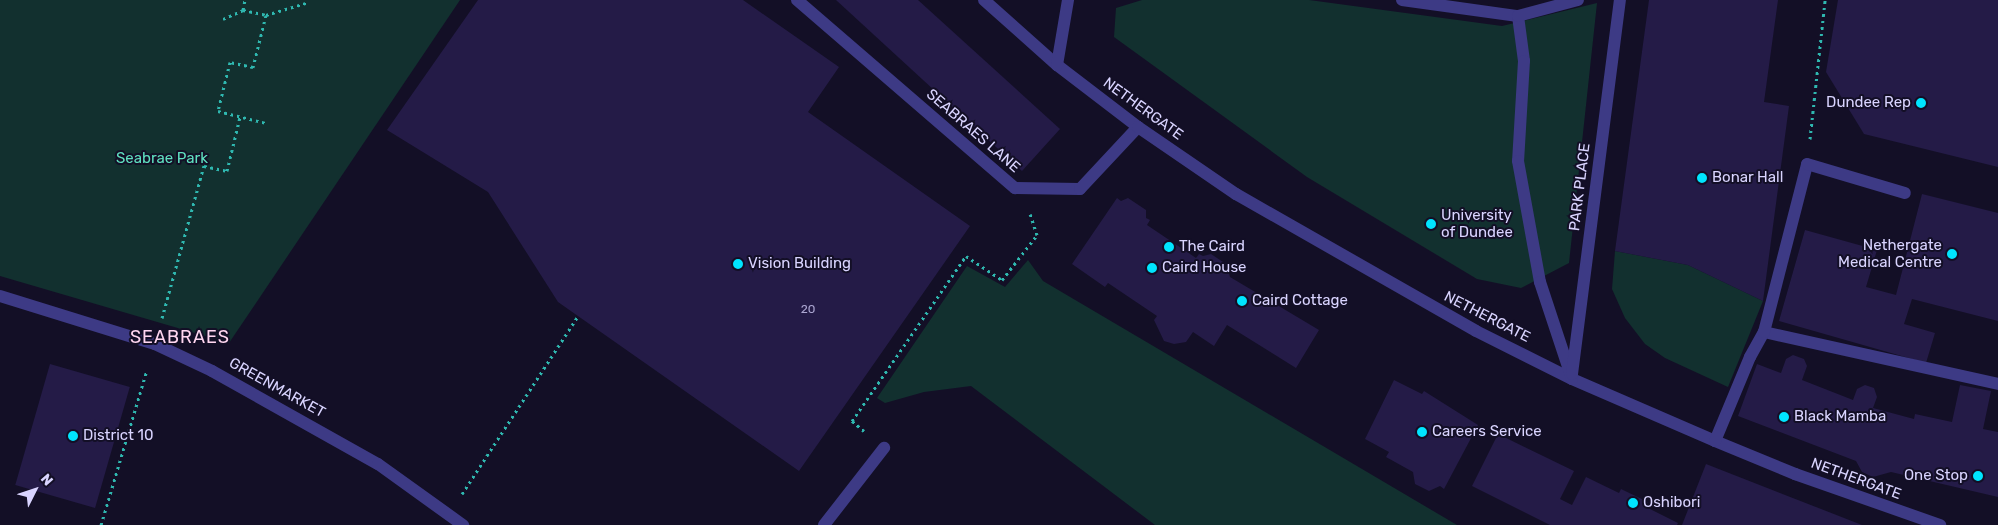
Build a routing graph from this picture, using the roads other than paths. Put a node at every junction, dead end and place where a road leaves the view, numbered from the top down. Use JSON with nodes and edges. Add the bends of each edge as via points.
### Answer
{"nodes":[{"id":1,"x":797,"y":0,"type":"edge"},
{"id":2,"x":984,"y":0,"type":"edge"},
{"id":3,"x":1068,"y":0,"type":"edge"},
{"id":4,"x":1402,"y":0,"type":"edge"},
{"id":5,"x":1578,"y":0,"type":"edge"},
{"id":6,"x":1620,"y":0,"type":"edge"},
{"id":7,"x":1518,"y":16,"type":"junction"},
{"id":8,"x":1057,"y":64,"type":"junction"},
{"id":9,"x":1138,"y":128,"type":"junction"},
{"id":10,"x":1905,"y":193,"type":"dead end"},
{"id":11,"x":0,"y":296,"type":"edge"},
{"id":12,"x":1764,"y":332,"type":"junction"},
{"id":13,"x":1572,"y":379,"type":"junction"},
{"id":14,"x":1998,"y":384,"type":"edge"},
{"id":15,"x":1715,"y":440,"type":"junction"},
{"id":16,"x":884,"y":448,"type":"road end"},
{"id":17,"x":464,"y":525,"type":"edge"},
{"id":18,"x":824,"y":525,"type":"edge"},
{"id":19,"x":1940,"y":525,"type":"edge"}],
"edges":[{"from":1,"to":9,"type":"street","name":"SEABRAES LANE","via":[[1015,188],[1080,189]]},
{"from":2,"to":8,"type":"street","name":"NETHERGATE"},
{"from":3,"to":8,"type":"street"},
{"from":4,"to":7,"type":"street"},
{"from":5,"to":7,"type":"street"},
{"from":6,"to":13,"type":"street","name":"PARK PLACE"},
{"from":7,"to":13,"type":"street","via":[[1524,61],[1518,161],[1540,282]]},
{"from":8,"to":9,"type":"street","name":"NETHERGATE"},
{"from":9,"to":13,"type":"street","name":"NETHERGATE","via":[[1297,232],[1476,331]]},
{"from":10,"to":12,"type":"street","via":[[1807,164]]},
{"from":11,"to":17,"type":"street","name":"GREENMARKET","via":[[155,344],[212,371],[378,464]]},
{"from":12,"to":14,"type":"street"},
{"from":12,"to":15,"type":"street"},
{"from":13,"to":15,"type":"street","name":"NETHERGATE"},
{"from":15,"to":19,"type":"street","name":"NETHERGATE","via":[[1795,474]]},
{"from":16,"to":18,"type":"street"}]}
